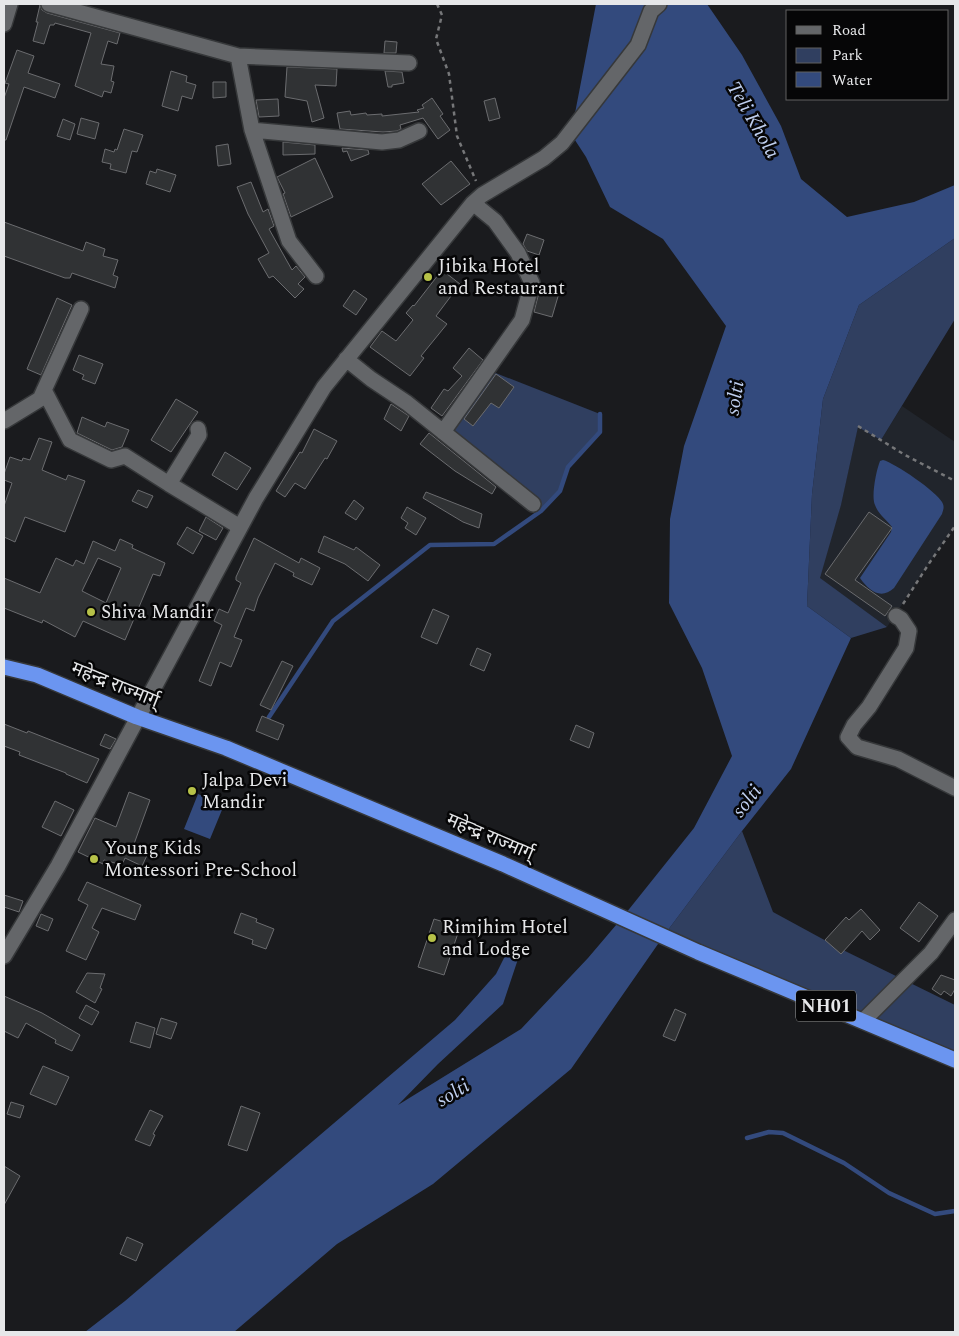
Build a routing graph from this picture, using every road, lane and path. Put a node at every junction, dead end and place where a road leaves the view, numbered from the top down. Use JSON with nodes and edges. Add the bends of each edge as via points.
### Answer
{"nodes":[{"id":1,"x":10,"y":4,"type":"edge"},
{"id":2,"x":49,"y":4,"type":"edge"},
{"id":3,"x":437,"y":4,"type":"edge"},
{"id":4,"x":659,"y":4,"type":"edge"},
{"id":5,"x":4,"y":24,"type":"edge"},
{"id":6,"x":238,"y":56,"type":"junction"},
{"id":7,"x":409,"y":63,"type":"dead end"},
{"id":8,"x":252,"y":130,"type":"junction"},
{"id":9,"x":419,"y":131,"type":"dead end"},
{"id":10,"x":478,"y":199,"type":"junction"},
{"id":11,"x":316,"y":276,"type":"dead end"},
{"id":12,"x":81,"y":309,"type":"dead end"},
{"id":13,"x":346,"y":360,"type":"junction"},
{"id":14,"x":44,"y":390,"type":"junction"},
{"id":15,"x":4,"y":421,"type":"edge"},
{"id":16,"x":858,"y":426,"type":"dead end"},
{"id":17,"x":198,"y":429,"type":"dead end"},
{"id":18,"x":443,"y":432,"type":"junction"},
{"id":19,"x":955,"y":481,"type":"edge"},
{"id":20,"x":169,"y":484,"type":"junction"},
{"id":21,"x":533,"y":504,"type":"dead end"},
{"id":22,"x":955,"y":526,"type":"edge"},
{"id":23,"x":240,"y":528,"type":"junction"},
{"id":24,"x":896,"y":616,"type":"joint"},
{"id":25,"x":4,"y":667,"type":"edge"},
{"id":26,"x":137,"y":717,"type":"junction"},
{"id":27,"x":955,"y":788,"type":"edge"},
{"id":28,"x":955,"y":920,"type":"edge"},
{"id":29,"x":4,"y":956,"type":"edge"},
{"id":30,"x":863,"y":1021,"type":"junction"},
{"id":31,"x":955,"y":1060,"type":"edge"}],
"edges":[{"from":1,"to":5,"type":"street"},
{"from":2,"to":6,"type":"street"},
{"from":3,"to":10,"type":"path","via":[[442,15],[436,39],[449,74],[457,136]]},
{"from":4,"to":10,"type":"street","via":[[651,10],[638,45],[562,143]]},
{"from":6,"to":7,"type":"street"},
{"from":6,"to":8,"type":"street"},
{"from":8,"to":9,"type":"street","via":[[382,142],[398,140]]},
{"from":8,"to":11,"type":"street","via":[[289,241]]},
{"from":10,"to":13,"type":"street"},
{"from":10,"to":18,"type":"street","via":[[518,253],[532,283],[522,320]]},
{"from":12,"to":14,"type":"street"},
{"from":13,"to":18,"type":"street"},
{"from":13,"to":23,"type":"street","via":[[324,387]]},
{"from":14,"to":15,"type":"street","via":[[40,399]]},
{"from":14,"to":20,"type":"street","via":[[70,440],[111,460],[125,456]]},
{"from":16,"to":19,"type":"path"},
{"from":17,"to":20,"type":"street","via":[[198,435]]},
{"from":18,"to":21,"type":"street"},
{"from":20,"to":23,"type":"street"},
{"from":22,"to":24,"type":"path"},
{"from":23,"to":26,"type":"street"},
{"from":24,"to":27,"type":"street","via":[[909,631],[906,648],[848,736],[857,747],[898,759]]},
{"from":25,"to":26,"type":"highway","name":"महेन्द्र राज्मार्ग्","number":"NH01","via":[[37,675]]},
{"from":26,"to":29,"type":"street","via":[[58,866]]},
{"from":26,"to":30,"type":"highway","name":"महेन्द्र राज्मार्ग्","number":"NH01","via":[[226,748]]},
{"from":28,"to":30,"type":"street","via":[[931,954]]},
{"from":30,"to":31,"type":"highway","name":"महेन्द्र राज्मार्ग्","number":"NH01"}]}
